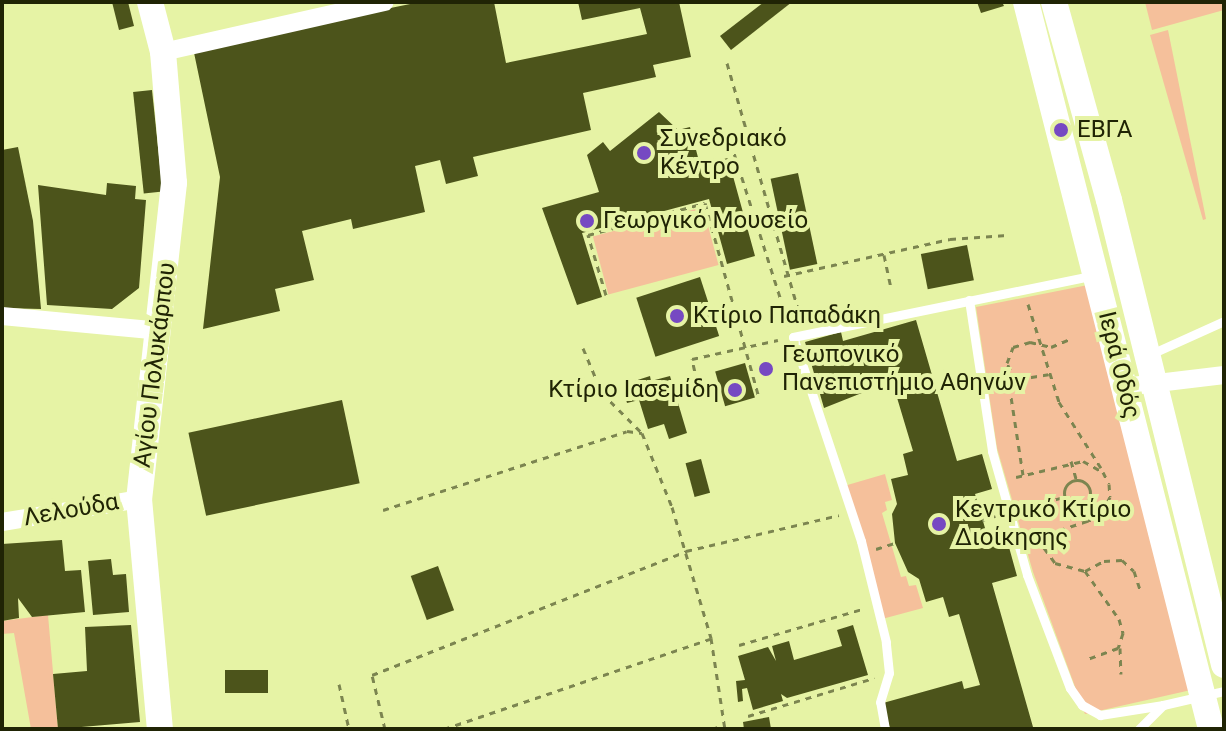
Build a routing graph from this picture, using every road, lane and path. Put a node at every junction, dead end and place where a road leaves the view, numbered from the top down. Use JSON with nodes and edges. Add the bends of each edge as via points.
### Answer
{"nodes":[{"id":1,"x":150,"y":2,"type":"edge"},
{"id":2,"x":384,"y":2,"type":"edge"},
{"id":3,"x":1026,"y":2,"type":"edge"},
{"id":4,"x":1054,"y":2,"type":"edge"},
{"id":5,"x":163,"y":52,"type":"junction"},
{"id":6,"x":727,"y":63,"type":"dead end"},
{"id":7,"x":694,"y":140,"type":"dead end"},
{"id":8,"x":1007,"y":235,"type":"dead end"},
{"id":9,"x":884,"y":255,"type":"junction"},
{"id":10,"x":1097,"y":274,"type":"junction"},
{"id":11,"x":784,"y":276,"type":"junction"},
{"id":12,"x":891,"y":288,"type":"dead end"},
{"id":13,"x":1025,"y":289,"type":"junction"},
{"id":14,"x":606,"y":295,"type":"dead end"},
{"id":15,"x":969,"y":300,"type":"junction"},
{"id":16,"x":2,"y":316,"type":"edge"},
{"id":17,"x":1224,"y":321,"type":"edge"},
{"id":18,"x":161,"y":331,"type":"junction"},
{"id":19,"x":805,"y":335,"type":"junction"},
{"id":20,"x":793,"y":337,"type":"junction"},
{"id":21,"x":1070,"y":339,"type":"dead end"},
{"id":22,"x":1040,"y":345,"type":"junction"},
{"id":23,"x":745,"y":346,"type":"junction"},
{"id":24,"x":583,"y":348,"type":"dead end"},
{"id":25,"x":1145,"y":357,"type":"junction"},
{"id":26,"x":1049,"y":374,"type":"junction"},
{"id":27,"x":1224,"y":375,"type":"edge"},
{"id":28,"x":1015,"y":381,"type":"junction"},
{"id":29,"x":1152,"y":384,"type":"junction"},
{"id":30,"x":1124,"y":387,"type":"junction"},
{"id":31,"x":700,"y":394,"type":"dead end"},
{"id":32,"x":759,"y":398,"type":"dead end"},
{"id":33,"x":642,"y":433,"type":"junction"},
{"id":34,"x":1071,"y":461,"type":"junction"},
{"id":35,"x":1103,"y":472,"type":"junction"},
{"id":36,"x":1023,"y":475,"type":"junction"},
{"id":37,"x":1075,"y":480,"type":"junction"},
{"id":38,"x":1000,"y":481,"type":"junction"},
{"id":39,"x":139,"y":499,"type":"junction"},
{"id":40,"x":1083,"y":505,"type":"junction"},
{"id":41,"x":383,"y":510,"type":"dead end"},
{"id":42,"x":851,"y":512,"type":"junction"},
{"id":43,"x":2,"y":522,"type":"edge"},
{"id":44,"x":1090,"y":522,"type":"junction"},
{"id":45,"x":1037,"y":538,"type":"junction"},
{"id":46,"x":1018,"y":543,"type":"junction"},
{"id":47,"x":686,"y":551,"type":"junction"},
{"id":48,"x":1085,"y":571,"type":"junction"},
{"id":49,"x":1141,"y":593,"type":"dead end"},
{"id":50,"x":877,"y":605,"type":"junction"},
{"id":51,"x":1219,"y":625,"type":"edge"},
{"id":52,"x":711,"y":638,"type":"junction"},
{"id":53,"x":1121,"y":644,"type":"junction"},
{"id":54,"x":739,"y":645,"type":"dead end"},
{"id":55,"x":1088,"y":659,"type":"dead end"},
{"id":56,"x":1224,"y":665,"type":"edge"},
{"id":57,"x":889,"y":673,"type":"junction"},
{"id":58,"x":1121,"y":674,"type":"dead end"},
{"id":59,"x":339,"y":684,"type":"dead end"},
{"id":60,"x":1213,"y":693,"type":"edge"},
{"id":61,"x":1163,"y":705,"type":"junction"},
{"id":62,"x":1151,"y":714,"type":"junction"},
{"id":63,"x":748,"y":716,"type":"dead end"},
{"id":64,"x":725,"y":727,"type":"edge"},
{"id":65,"x":160,"y":729,"type":"edge"},
{"id":66,"x":349,"y":729,"type":"edge"},
{"id":67,"x":385,"y":729,"type":"edge"},
{"id":68,"x":444,"y":729,"type":"edge"},
{"id":69,"x":712,"y":729,"type":"edge"},
{"id":70,"x":885,"y":729,"type":"edge"},
{"id":71,"x":1139,"y":729,"type":"edge"},
{"id":72,"x":1153,"y":729,"type":"edge"},
{"id":73,"x":1211,"y":729,"type":"edge"}],
"edges":[{"from":1,"to":5,"type":"main road","name":"Αγίου Πολυκάρπου"},
{"from":2,"to":5,"type":"street"},
{"from":3,"to":10,"type":"main road","name":"Ιερά Οδός"},
{"from":4,"to":25,"type":"main road","name":"Ιερά Οδός","via":[[1109,200]]},
{"from":5,"to":18,"type":"main road","name":"Αγίου Πολυκάρπου","via":[[174,196]]},
{"from":6,"to":11,"type":"path"},
{"from":7,"to":20,"type":"path","via":[[727,131]]},
{"from":8,"to":9,"type":"path","via":[[950,239]]},
{"from":9,"to":11,"type":"path"},
{"from":9,"to":12,"type":"path"},
{"from":10,"to":13,"type":"lane"},
{"from":10,"to":30,"type":"main road","name":"Ιερά Οδός"},
{"from":11,"to":19,"type":"path"},
{"from":13,"to":15,"type":"lane"},
{"from":13,"to":22,"type":"path"},
{"from":14,"to":23,"type":"path","via":[[588,235],[705,203]]},
{"from":15,"to":19,"type":"lane"},
{"from":15,"to":38,"type":"lane"},
{"from":16,"to":18,"type":"street"},
{"from":17,"to":25,"type":"lane"},
{"from":18,"to":39,"type":"main road","name":"Αγίου Πολυκάρπου"},
{"from":19,"to":20,"type":"lane"},
{"from":20,"to":23,"type":"path"},
{"from":20,"to":42,"type":"lane"},
{"from":21,"to":22,"type":"path"},
{"from":22,"to":26,"type":"path"},
{"from":22,"to":28,"type":"path","via":[[1023,343],[1008,351]]},
{"from":23,"to":31,"type":"path","via":[[692,359]]},
{"from":23,"to":32,"type":"path"},
{"from":24,"to":33,"type":"path","via":[[602,393]]},
{"from":25,"to":29,"type":"main road","name":"Ιερά Οδός"},
{"from":26,"to":28,"type":"path"},
{"from":26,"to":35,"type":"path","via":[[1065,415]]},
{"from":27,"to":29,"type":"street"},
{"from":28,"to":36,"type":"path","via":[[1008,397]]},
{"from":29,"to":30,"type":"street"},
{"from":29,"to":51,"type":"main road","name":"Ιερά Οδός"},
{"from":30,"to":60,"type":"main road","name":"Ιερά Οδός"},
{"from":33,"to":41,"type":"path","via":[[627,431]]},
{"from":33,"to":47,"type":"path"},
{"from":34,"to":35,"type":"path"},
{"from":34,"to":36,"type":"path"},
{"from":34,"to":37,"type":"path","via":[[1077,469]]},
{"from":35,"to":44,"type":"path","via":[[1110,497]]},
{"from":36,"to":38,"type":"path"},
{"from":37,"to":40,"type":"path","via":[[1089,489]]},
{"from":37,"to":40,"type":"path","via":[[1066,486],[1064,497],[1071,505]]},
{"from":38,"to":46,"type":"lane"},
{"from":39,"to":43,"type":"street","name":"Λελούδα"},
{"from":39,"to":65,"type":"main road","name":"Αγίου Πολυκάρπου"},
{"from":40,"to":44,"type":"path"},
{"from":42,"to":47,"type":"path"},
{"from":42,"to":50,"type":"lane"},
{"from":44,"to":45,"type":"path"},
{"from":45,"to":46,"type":"path"},
{"from":45,"to":48,"type":"path","via":[[1055,563]]},
{"from":46,"to":61,"type":"lane","via":[[1075,698],[1091,711],[1111,717]]},
{"from":47,"to":52,"type":"path"},
{"from":47,"to":67,"type":"path","via":[[372,675]]},
{"from":48,"to":49,"type":"path","via":[[1104,561],[1122,560],[1134,571]]},
{"from":48,"to":53,"type":"path","via":[[1115,608],[1123,628]]},
{"from":50,"to":54,"type":"path"},
{"from":50,"to":57,"type":"lane"},
{"from":51,"to":56,"type":"main road","name":"Ιερά Οδός"},
{"from":52,"to":64,"type":"path"},
{"from":52,"to":68,"type":"path"},
{"from":53,"to":55,"type":"path"},
{"from":53,"to":58,"type":"path"},
{"from":57,"to":63,"type":"path"},
{"from":57,"to":70,"type":"lane","via":[[880,702]]},
{"from":59,"to":66,"type":"path"},
{"from":60,"to":61,"type":"lane"},
{"from":60,"to":73,"type":"main road","name":"Ιερά Οδός"},
{"from":61,"to":62,"type":"lane"},
{"from":62,"to":71,"type":"lane"},
{"from":62,"to":72,"type":"lane"},
{"from":64,"to":69,"type":"path"}]}
